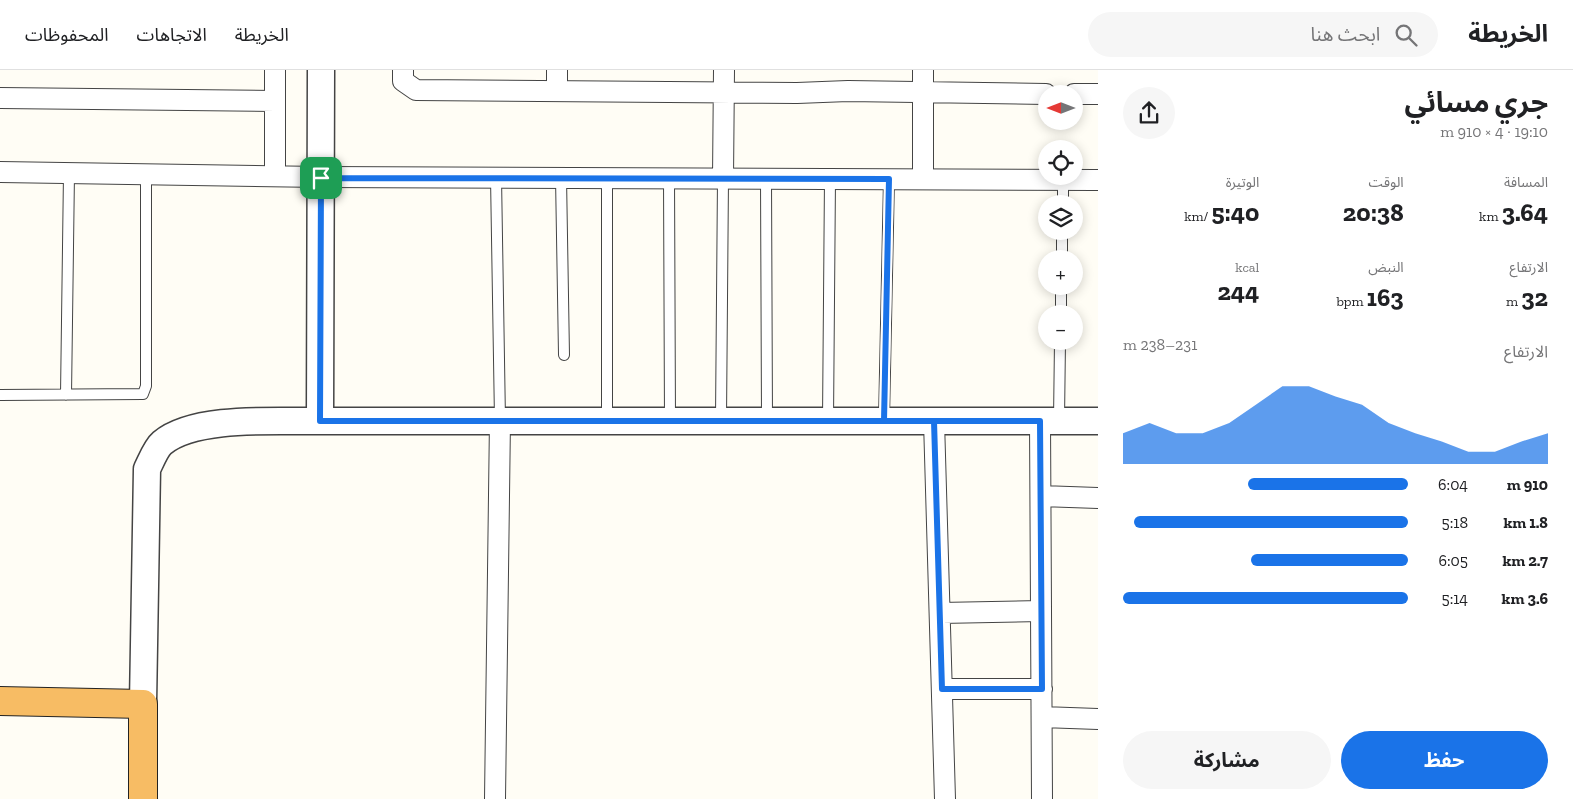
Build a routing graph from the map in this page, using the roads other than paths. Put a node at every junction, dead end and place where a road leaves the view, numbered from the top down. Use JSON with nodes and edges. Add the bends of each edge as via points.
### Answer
{"nodes":[{"id":1,"x":275,"y":70,"type":"edge"},
{"id":2,"x":321,"y":70,"type":"edge"},
{"id":3,"x":403,"y":70,"type":"edge"},
{"id":4,"x":557,"y":70,"type":"edge"},
{"id":5,"x":724,"y":70,"type":"edge"},
{"id":6,"x":923,"y":70,"type":"edge"},
{"id":7,"x":557,"y":90,"type":"junction"},
{"id":8,"x":724,"y":91,"type":"junction"},
{"id":9,"x":923,"y":94,"type":"junction"},
{"id":10,"x":1038,"y":94,"type":"edge"},
{"id":11,"x":1083,"y":94,"type":"edge"},
{"id":12,"x":1098,"y":94,"type":"edge"},
{"id":13,"x":0,"y":98,"type":"edge"},
{"id":14,"x":274,"y":101,"type":"junction"},
{"id":15,"x":0,"y":172,"type":"edge"},
{"id":16,"x":69,"y":173,"type":"junction"},
{"id":17,"x":146,"y":174,"type":"junction"},
{"id":18,"x":275,"y":175,"type":"junction"},
{"id":19,"x":496,"y":177,"type":"junction"},
{"id":20,"x":561,"y":177,"type":"junction"},
{"id":21,"x":607,"y":177,"type":"junction"},
{"id":22,"x":321,"y":178,"type":"junction"},
{"id":23,"x":669,"y":178,"type":"junction"},
{"id":24,"x":723,"y":178,"type":"junction"},
{"id":25,"x":766,"y":178,"type":"junction"},
{"id":26,"x":830,"y":178,"type":"junction"},
{"id":27,"x":889,"y":179,"type":"junction"},
{"id":28,"x":923,"y":179,"type":"junction"},
{"id":29,"x":1038,"y":180,"type":"edge"},
{"id":30,"x":1083,"y":180,"type":"edge"},
{"id":31,"x":1098,"y":180,"type":"edge"},
{"id":32,"x":1059,"y":350,"type":"edge"},
{"id":33,"x":564,"y":354,"type":"dead end"},
{"id":34,"x":0,"y":395,"type":"edge"},
{"id":35,"x":66,"y":395,"type":"junction"},
{"id":36,"x":500,"y":420,"type":"junction"},
{"id":37,"x":607,"y":420,"type":"junction"},
{"id":38,"x":670,"y":420,"type":"junction"},
{"id":39,"x":721,"y":420,"type":"junction"},
{"id":40,"x":767,"y":420,"type":"junction"},
{"id":41,"x":320,"y":421,"type":"junction"},
{"id":42,"x":828,"y":421,"type":"junction"},
{"id":43,"x":884,"y":421,"type":"junction"},
{"id":44,"x":934,"y":421,"type":"junction"},
{"id":45,"x":1049,"y":421,"type":"junction"},
{"id":46,"x":1098,"y":421,"type":"edge"},
{"id":47,"x":1041,"y":496,"type":"junction"},
{"id":48,"x":1098,"y":498,"type":"edge"},
{"id":49,"x":1041,"y":611,"type":"junction"},
{"id":50,"x":940,"y":613,"type":"junction"},
{"id":51,"x":942,"y":689,"type":"junction"},
{"id":52,"x":1042,"y":689,"type":"junction"},
{"id":53,"x":0,"y":701,"type":"edge"},
{"id":54,"x":143,"y":704,"type":"junction"},
{"id":55,"x":1042,"y":716,"type":"junction"},
{"id":56,"x":1098,"y":719,"type":"edge"},
{"id":57,"x":143,"y":799,"type":"edge"},
{"id":58,"x":495,"y":799,"type":"edge"},
{"id":59,"x":945,"y":799,"type":"edge"},
{"id":60,"x":1042,"y":799,"type":"edge"}],
"edges":[{"from":1,"to":14,"type":"street"},
{"from":2,"to":22,"type":"street"},
{"from":3,"to":7,"type":"street","via":[[403,81],[416,90]]},
{"from":4,"to":7,"type":"street"},
{"from":5,"to":8,"type":"street"},
{"from":6,"to":9,"type":"street"},
{"from":7,"to":8,"type":"street"},
{"from":8,"to":9,"type":"street"},
{"from":8,"to":24,"type":"street"},
{"from":9,"to":10,"type":"street"},
{"from":9,"to":28,"type":"street"},
{"from":11,"to":12,"type":"street"},
{"from":13,"to":14,"type":"street"},
{"from":14,"to":18,"type":"street"},
{"from":15,"to":16,"type":"street"},
{"from":16,"to":17,"type":"street"},
{"from":16,"to":35,"type":"lane"},
{"from":17,"to":18,"type":"street"},
{"from":17,"to":35,"type":"lane","via":[[146,386],[143,394],[135,395]]},
{"from":18,"to":22,"type":"street"},
{"from":19,"to":20,"type":"street"},
{"from":19,"to":22,"type":"street"},
{"from":19,"to":36,"type":"lane"},
{"from":20,"to":21,"type":"street"},
{"from":20,"to":33,"type":"lane"},
{"from":21,"to":23,"type":"street"},
{"from":21,"to":37,"type":"lane"},
{"from":22,"to":41,"type":"street"},
{"from":23,"to":24,"type":"street"},
{"from":23,"to":38,"type":"lane"},
{"from":24,"to":25,"type":"street"},
{"from":24,"to":39,"type":"lane"},
{"from":25,"to":26,"type":"street"},
{"from":25,"to":40,"type":"lane"},
{"from":26,"to":27,"type":"street"},
{"from":26,"to":42,"type":"lane"},
{"from":27,"to":28,"type":"street"},
{"from":27,"to":43,"type":"lane"},
{"from":28,"to":29,"type":"street"},
{"from":30,"to":31,"type":"street"},
{"from":32,"to":45,"type":"lane"},
{"from":34,"to":35,"type":"lane"},
{"from":36,"to":37,"type":"street"},
{"from":36,"to":41,"type":"street"},
{"from":36,"to":58,"type":"street"},
{"from":37,"to":38,"type":"street"},
{"from":38,"to":39,"type":"street"},
{"from":39,"to":40,"type":"street"},
{"from":40,"to":42,"type":"street"},
{"from":41,"to":54,"type":"street","via":[[217,423],[187,429],[162,443],[147,469]]},
{"from":42,"to":43,"type":"street"},
{"from":43,"to":44,"type":"street"},
{"from":44,"to":45,"type":"street"},
{"from":44,"to":50,"type":"street"},
{"from":45,"to":46,"type":"street"},
{"from":45,"to":47,"type":"street"},
{"from":47,"to":48,"type":"street"},
{"from":47,"to":49,"type":"street"},
{"from":49,"to":50,"type":"street"},
{"from":49,"to":52,"type":"street"},
{"from":50,"to":51,"type":"street"},
{"from":51,"to":52,"type":"street"},
{"from":51,"to":59,"type":"street"},
{"from":52,"to":55,"type":"street"},
{"from":53,"to":54,"type":"highway"},
{"from":54,"to":57,"type":"highway"},
{"from":55,"to":56,"type":"street"},
{"from":55,"to":60,"type":"street"}]}
